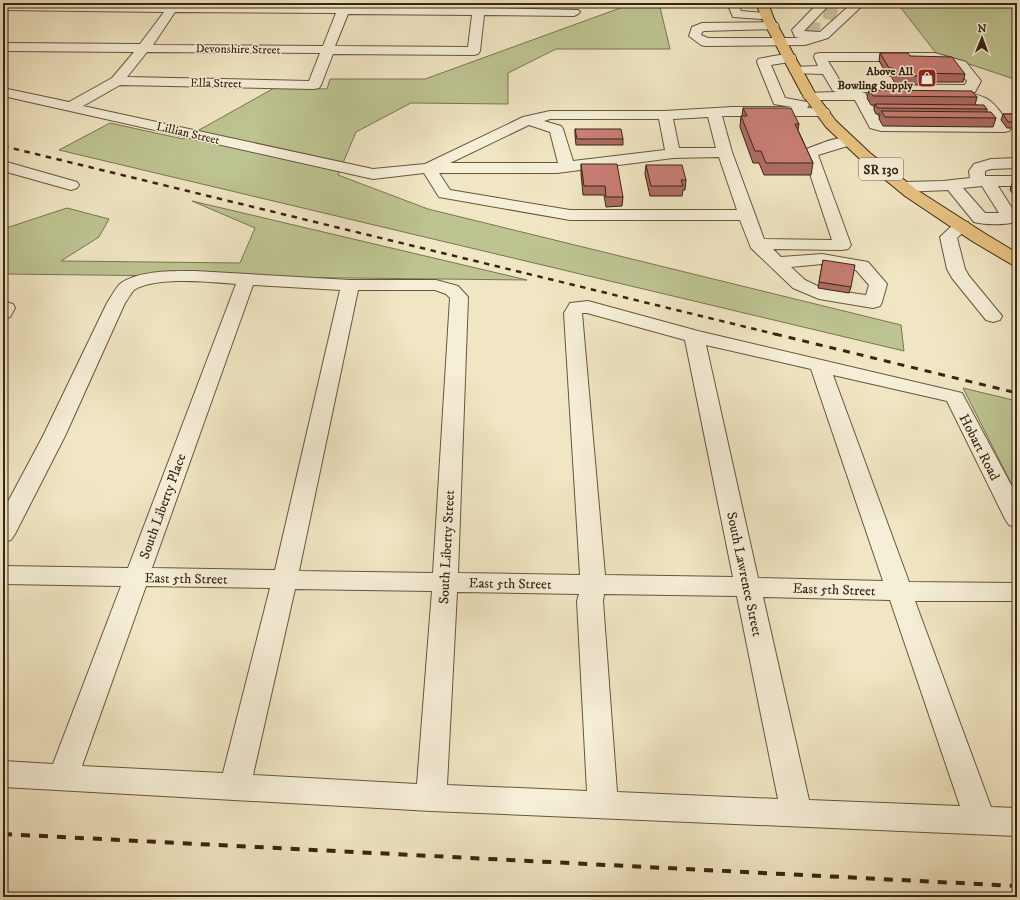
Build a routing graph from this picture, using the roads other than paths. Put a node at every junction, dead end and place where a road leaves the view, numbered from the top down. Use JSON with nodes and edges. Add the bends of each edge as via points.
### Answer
{"nodes":[{"id":1,"x":6,"y":3,"type":"edge"},
{"id":2,"x":762,"y":3,"type":"edge"},
{"id":3,"x":771,"y":3,"type":"edge"},
{"id":4,"x":855,"y":3,"type":"edge"},
{"id":5,"x":732,"y":4,"type":"edge"},
{"id":6,"x":3,"y":6,"type":"edge"},
{"id":7,"x":174,"y":6,"type":"edge"},
{"id":8,"x":478,"y":7,"type":"edge"},
{"id":9,"x":574,"y":12,"type":"dead end"},
{"id":10,"x":342,"y":15,"type":"edge"},
{"id":11,"x":766,"y":15,"type":"junction"},
{"id":12,"x":148,"y":20,"type":"dead end"},
{"id":13,"x":164,"y":20,"type":"junction"},
{"id":14,"x":299,"y":21,"type":"dead end"},
{"id":15,"x":823,"y":21,"type":"edge"},
{"id":16,"x":320,"y":22,"type":"dead end"},
{"id":17,"x":353,"y":24,"type":"dead end"},
{"id":18,"x":462,"y":25,"type":"dead end"},
{"id":19,"x":476,"y":25,"type":"junction"},
{"id":20,"x":773,"y":26,"type":"junction"},
{"id":21,"x":781,"y":43,"type":"junction"},
{"id":22,"x":3,"y":47,"type":"edge"},
{"id":23,"x":144,"y":48,"type":"junction"},
{"id":24,"x":328,"y":50,"type":"junction"},
{"id":25,"x":793,"y":64,"type":"junction"},
{"id":26,"x":827,"y":70,"type":"junction"},
{"id":27,"x":117,"y":81,"type":"junction"},
{"id":28,"x":3,"y":92,"type":"edge"},
{"id":29,"x":860,"y":96,"type":"junction"},
{"id":30,"x":817,"y":104,"type":"junction"},
{"id":31,"x":71,"y":107,"type":"junction"},
{"id":32,"x":714,"y":113,"type":"junction"},
{"id":33,"x":665,"y":115,"type":"junction"},
{"id":34,"x":528,"y":120,"type":"junction"},
{"id":35,"x":850,"y":141,"type":"junction"},
{"id":36,"x":673,"y":152,"type":"junction"},
{"id":37,"x":725,"y":152,"type":"junction"},
{"id":38,"x":1017,"y":163,"type":"edge"},
{"id":39,"x":3,"y":166,"type":"edge"},
{"id":40,"x":567,"y":167,"type":"junction"},
{"id":41,"x":428,"y":168,"type":"junction"},
{"id":42,"x":982,"y":181,"type":"junction"},
{"id":43,"x":1017,"y":181,"type":"edge"},
{"id":44,"x":952,"y":184,"type":"junction"},
{"id":45,"x":71,"y":185,"type":"dead end"},
{"id":46,"x":904,"y":187,"type":"junction"},
{"id":47,"x":747,"y":215,"type":"junction"},
{"id":48,"x":962,"y":226,"type":"junction"},
{"id":49,"x":757,"y":244,"type":"junction"},
{"id":50,"x":1017,"y":260,"type":"edge"},
{"id":51,"x":777,"y":263,"type":"junction"},
{"id":52,"x":246,"y":280,"type":"junction"},
{"id":53,"x":350,"y":285,"type":"junction"},
{"id":54,"x":993,"y":316,"type":"dead end"},
{"id":55,"x":694,"y":336,"type":"junction"},
{"id":56,"x":820,"y":366,"type":"junction"},
{"id":57,"x":1017,"y":519,"type":"edge"},
{"id":58,"x":3,"y":534,"type":"edge"},
{"id":59,"x":3,"y":575,"type":"edge"},
{"id":60,"x":136,"y":578,"type":"junction"},
{"id":61,"x":284,"y":580,"type":"junction"},
{"id":62,"x":445,"y":582,"type":"junction"},
{"id":63,"x":593,"y":585,"type":"junction"},
{"id":64,"x":748,"y":587,"type":"junction"},
{"id":65,"x":899,"y":591,"type":"junction"},
{"id":66,"x":1017,"y":592,"type":"edge"},
{"id":67,"x":3,"y":774,"type":"edge"},
{"id":68,"x":63,"y":777,"type":"junction"},
{"id":69,"x":235,"y":787,"type":"junction"},
{"id":70,"x":431,"y":798,"type":"junction"},
{"id":71,"x":603,"y":805,"type":"junction"},
{"id":72,"x":796,"y":812,"type":"junction"},
{"id":73,"x":980,"y":820,"type":"junction"},
{"id":74,"x":1017,"y":822,"type":"edge"}],
"edges":[{"from":1,"to":6,"type":"main road"},
{"from":2,"to":11,"type":"main road"},
{"from":3,"to":20,"type":"main road"},
{"from":4,"to":15,"type":"street","via":[[856,6]]},
{"from":5,"to":11,"type":"street","via":[[737,15]]},
{"from":6,"to":7,"type":"street"},
{"from":7,"to":10,"type":"street"},
{"from":7,"to":13,"type":"street"},
{"from":8,"to":9,"type":"street"},
{"from":8,"to":10,"type":"street"},
{"from":8,"to":19,"type":"street"},
{"from":10,"to":16,"type":"street"},
{"from":10,"to":17,"type":"street"},
{"from":10,"to":24,"type":"street"},
{"from":11,"to":20,"type":"main road"},
{"from":12,"to":13,"type":"street"},
{"from":13,"to":14,"type":"street"},
{"from":13,"to":23,"type":"street"},
{"from":15,"to":21,"type":"street","via":[[800,42]]},
{"from":18,"to":19,"type":"street"},
{"from":19,"to":24,"type":"street","name":"Devonshire Street","via":[[474,52]]},
{"from":20,"to":21,"type":"main road","number":"SR 130"},
{"from":20,"to":21,"type":"street","via":[[702,27],[696,30],[695,36],[705,42]]},
{"from":21,"to":25,"type":"main road","number":"SR 130"},
{"from":22,"to":23,"type":"street","name":"Devonshire Street"},
{"from":23,"to":24,"type":"street","name":"Devonshire Street"},
{"from":23,"to":27,"type":"street"},
{"from":24,"to":27,"type":"street","name":"Ella Street","via":[[314,85]]},
{"from":25,"to":26,"type":"street"},
{"from":25,"to":30,"type":"main road","number":"SR 130"},
{"from":25,"to":30,"type":"street","via":[[763,62],[779,101],[794,105]]},
{"from":26,"to":26,"type":"street","via":[[820,57],[935,57],[961,65],[974,81],[970,89],[838,88]]},
{"from":27,"to":31,"type":"street"},
{"from":28,"to":31,"type":"street","name":"Lillian Street"},
{"from":29,"to":29,"type":"street","via":[[972,97],[985,101],[1004,128],[880,127],[875,125]]},
{"from":29,"to":30,"type":"street"},
{"from":30,"to":32,"type":"street"},
{"from":30,"to":35,"type":"main road","number":"SR 130","via":[[831,124]]},
{"from":31,"to":41,"type":"street","name":"Lillian Street","via":[[373,174]]},
{"from":32,"to":33,"type":"street"},
{"from":32,"to":37,"type":"street"},
{"from":33,"to":34,"type":"street","via":[[550,115]]},
{"from":33,"to":36,"type":"street"},
{"from":34,"to":40,"type":"street","via":[[556,129]]},
{"from":34,"to":41,"type":"street"},
{"from":35,"to":46,"type":"main road","number":"SR 130"},
{"from":35,"to":49,"type":"street","via":[[810,153],[842,246]]},
{"from":36,"to":37,"type":"street"},
{"from":36,"to":40,"type":"street"},
{"from":37,"to":47,"type":"street"},
{"from":38,"to":42,"type":"street","via":[[979,167],[977,171]]},
{"from":39,"to":45,"type":"street"},
{"from":40,"to":41,"type":"street"},
{"from":41,"to":47,"type":"street","via":[[445,194],[570,215]]},
{"from":42,"to":43,"type":"street"},
{"from":42,"to":44,"type":"street"},
{"from":42,"to":44,"type":"street","via":[[1010,218],[980,218]]},
{"from":44,"to":46,"type":"street"},
{"from":46,"to":48,"type":"main road","number":"SR 130"},
{"from":47,"to":49,"type":"street"},
{"from":48,"to":50,"type":"main road","number":"SR 130"},
{"from":48,"to":54,"type":"street","via":[[948,237],[956,269]]},
{"from":49,"to":51,"type":"street"},
{"from":51,"to":51,"type":"street","via":[[799,284],[819,294],[873,302],[878,284],[862,266],[822,259]]},
{"from":52,"to":53,"type":"street"},
{"from":52,"to":58,"type":"street","via":[[195,276],[165,277],[141,281],[127,287],[116,303],[54,436]]},
{"from":52,"to":60,"type":"street","name":"South Liberty Place"},
{"from":53,"to":61,"type":"street"},
{"from":53,"to":62,"type":"street","name":"South Liberty Street","via":[[436,285],[452,290],[459,297]]},
{"from":55,"to":56,"type":"street"},
{"from":55,"to":63,"type":"street","via":[[588,307],[577,307],[573,313]]},
{"from":55,"to":64,"type":"street","name":"South Lawrence Street"},
{"from":56,"to":57,"type":"street","name":"Hobart Road","via":[[955,397]]},
{"from":56,"to":65,"type":"street"},
{"from":59,"to":60,"type":"street","name":"East 5th Street"},
{"from":60,"to":61,"type":"street","name":"East 5th Street"},
{"from":60,"to":68,"type":"street","name":"South Liberty Place"},
{"from":61,"to":62,"type":"street","name":"East 5th Street"},
{"from":61,"to":69,"type":"street"},
{"from":62,"to":63,"type":"street","name":"East 5th Street"},
{"from":62,"to":70,"type":"street","name":"South Liberty Street"},
{"from":63,"to":64,"type":"street","name":"East 5th Street"},
{"from":63,"to":71,"type":"street","via":[[590,601]]},
{"from":64,"to":65,"type":"street","name":"East 5th Street"},
{"from":64,"to":72,"type":"street","name":"South Lawrence Street"},
{"from":65,"to":66,"type":"street","name":"East 5th Street"},
{"from":65,"to":73,"type":"street"},
{"from":67,"to":68,"type":"street"},
{"from":68,"to":69,"type":"street"},
{"from":69,"to":70,"type":"street"},
{"from":70,"to":71,"type":"street"},
{"from":71,"to":72,"type":"street"},
{"from":72,"to":73,"type":"street"},
{"from":73,"to":74,"type":"street"}]}
